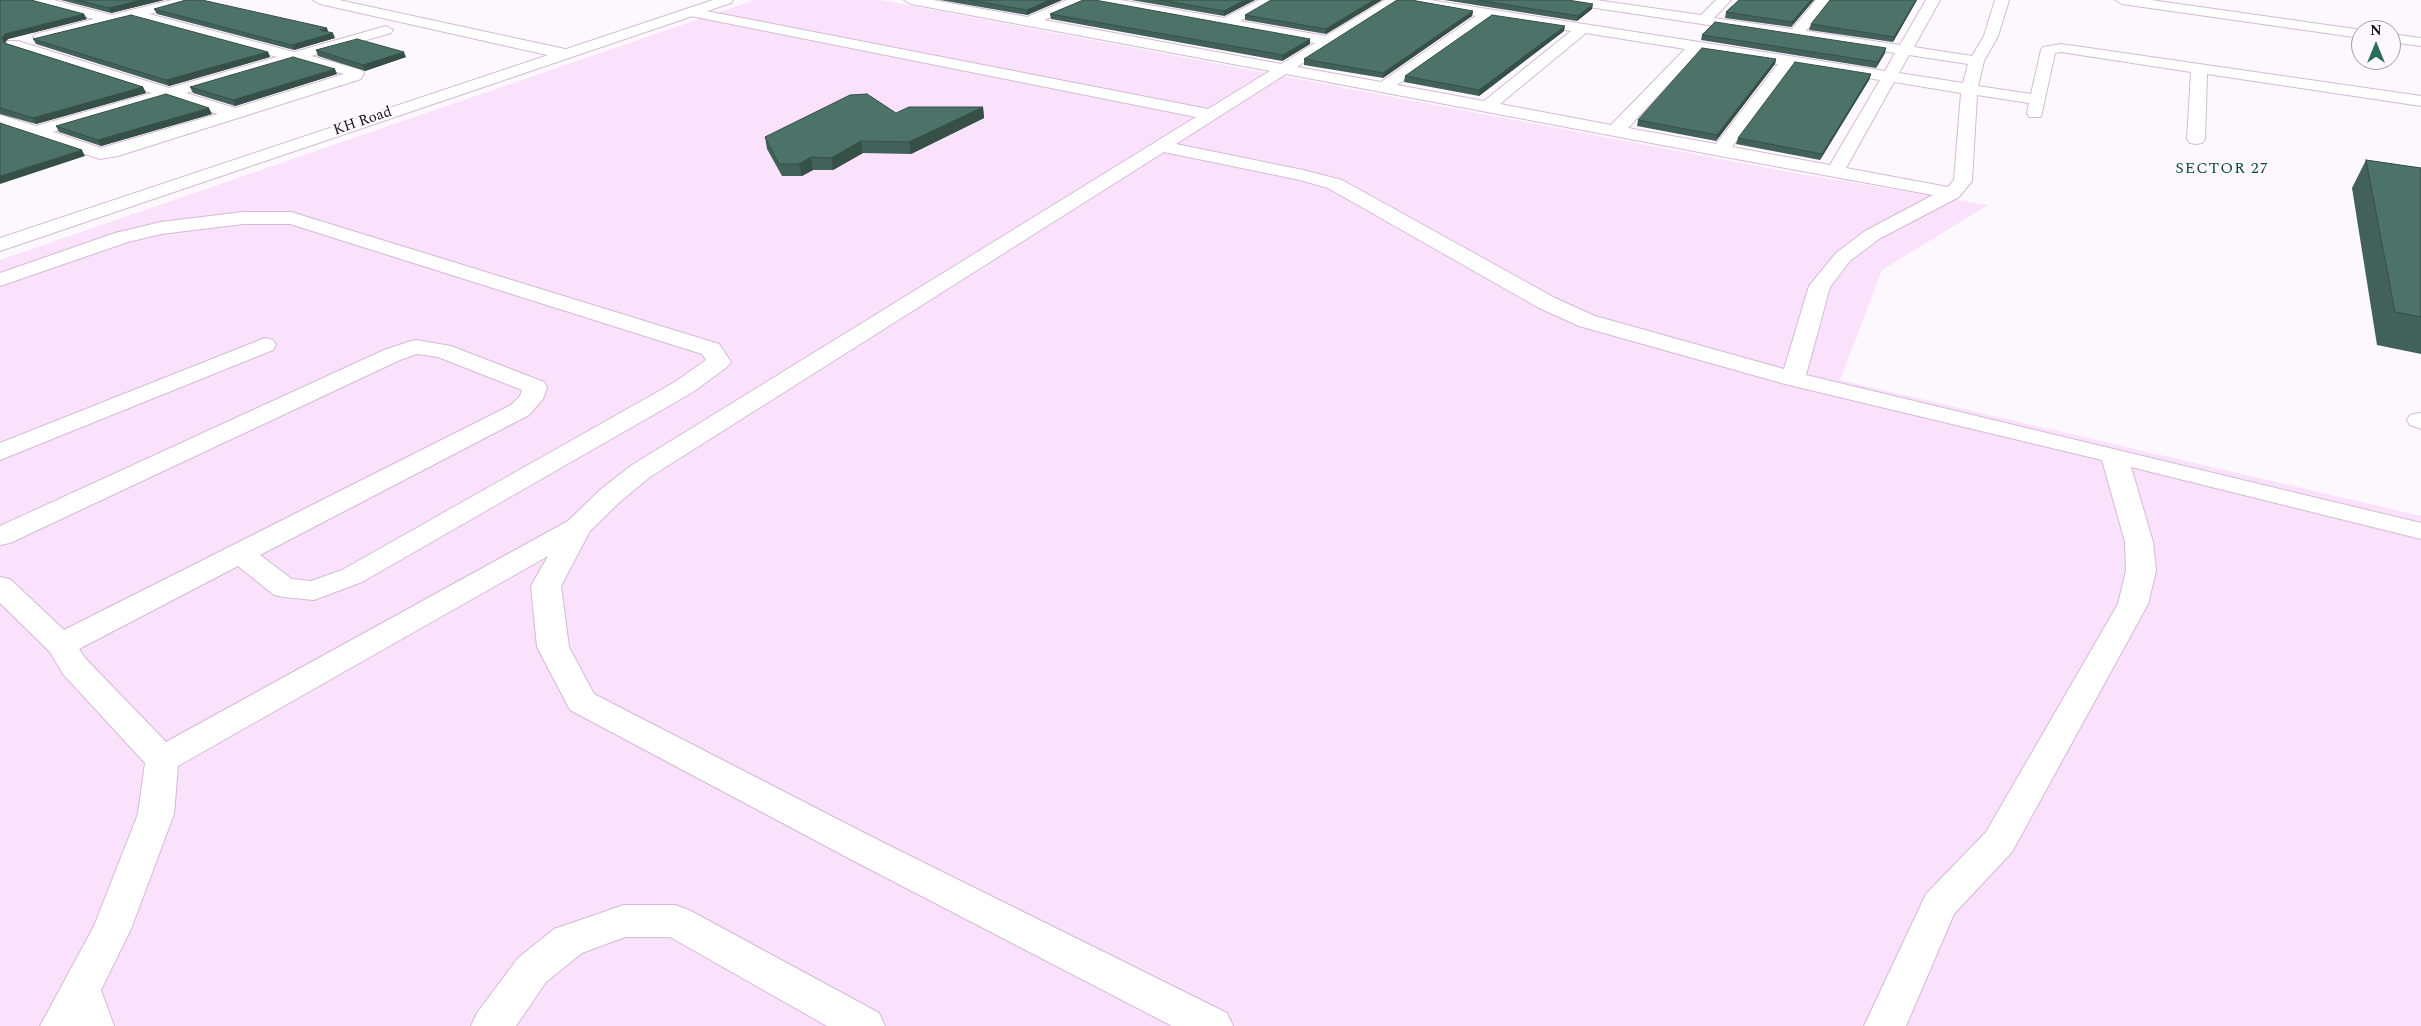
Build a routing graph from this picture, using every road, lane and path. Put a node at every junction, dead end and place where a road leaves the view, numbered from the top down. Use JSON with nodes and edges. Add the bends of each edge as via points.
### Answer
{"nodes":[{"id":1,"x":38,"y":0,"type":"edge"},
{"id":2,"x":188,"y":0,"type":"edge"},
{"id":3,"x":320,"y":0,"type":"edge"},
{"id":4,"x":726,"y":0,"type":"edge"},
{"id":5,"x":911,"y":0,"type":"edge"},
{"id":6,"x":1078,"y":0,"type":"edge"},
{"id":7,"x":1097,"y":0,"type":"edge"},
{"id":8,"x":1173,"y":0,"type":"edge"},
{"id":9,"x":1269,"y":0,"type":"edge"},
{"id":10,"x":1394,"y":0,"type":"edge"},
{"id":11,"x":1406,"y":0,"type":"edge"},
{"id":12,"x":1569,"y":0,"type":"edge"},
{"id":13,"x":1724,"y":0,"type":"edge"},
{"id":14,"x":1823,"y":0,"type":"edge"},
{"id":15,"x":1933,"y":0,"type":"edge"},
{"id":16,"x":2002,"y":0,"type":"edge"},
{"id":17,"x":2122,"y":0,"type":"edge"},
{"id":18,"x":2242,"y":0,"type":"edge"},
{"id":19,"x":1611,"y":3,"type":"edge"},
{"id":20,"x":692,"y":6,"type":"edge"},
{"id":21,"x":1152,"y":10,"type":"junction"},
{"id":22,"x":1489,"y":13,"type":"junction"},
{"id":23,"x":132,"y":14,"type":"junction"},
{"id":24,"x":1669,"y":15,"type":"junction"},
{"id":25,"x":2241,"y":17,"type":"junction"},
{"id":26,"x":111,"y":19,"type":"junction"},
{"id":27,"x":1704,"y":20,"type":"junction"},
{"id":28,"x":1028,"y":22,"type":"junction"},
{"id":29,"x":1226,"y":22,"type":"junction"},
{"id":30,"x":1583,"y":28,"type":"junction"},
{"id":31,"x":386,"y":30,"type":"dead end"},
{"id":32,"x":2351,"y":33,"type":"edge"},
{"id":33,"x":1796,"y":34,"type":"junction"},
{"id":34,"x":1644,"y":38,"type":"junction"},
{"id":35,"x":2401,"y":39,"type":"edge"},
{"id":36,"x":7,"y":41,"type":"edge"},
{"id":37,"x":1330,"y":41,"type":"junction"},
{"id":38,"x":2421,"y":42,"type":"edge"},
{"id":39,"x":1696,"y":46,"type":"junction"},
{"id":40,"x":543,"y":49,"type":"junction"},
{"id":41,"x":1905,"y":50,"type":"junction"},
{"id":42,"x":565,"y":54,"type":"junction"},
{"id":43,"x":291,"y":57,"type":"junction"},
{"id":44,"x":1789,"y":60,"type":"junction"},
{"id":45,"x":1976,"y":61,"type":"junction"},
{"id":46,"x":2198,"y":67,"type":"junction"},
{"id":47,"x":1284,"y":70,"type":"junction"},
{"id":48,"x":1890,"y":76,"type":"junction"},
{"id":49,"x":1383,"y":88,"type":"junction"},
{"id":50,"x":1969,"y":89,"type":"junction"},
{"id":51,"x":168,"y":93,"type":"junction"},
{"id":52,"x":2421,"y":101,"type":"edge"},
{"id":53,"x":1487,"y":107,"type":"junction"},
{"id":54,"x":236,"y":114,"type":"junction"},
{"id":55,"x":1212,"y":115,"type":"junction"},
{"id":56,"x":0,"y":120,"type":"edge"},
{"id":57,"x":1615,"y":131,"type":"junction"},
{"id":58,"x":35,"y":132,"type":"junction"},
{"id":59,"x":2196,"y":139,"type":"dead end"},
{"id":60,"x":1162,"y":146,"type":"junction"},
{"id":61,"x":1720,"y":151,"type":"junction"},
{"id":62,"x":1836,"y":172,"type":"junction"},
{"id":63,"x":1952,"y":193,"type":"junction"},
{"id":64,"x":0,"y":229,"type":"edge"},
{"id":65,"x":0,"y":244,"type":"edge"},
{"id":66,"x":0,"y":280,"type":"edge"},
{"id":67,"x":266,"y":346,"type":"dead end"},
{"id":68,"x":1793,"y":379,"type":"junction"},
{"id":69,"x":0,"y":452,"type":"edge"},
{"id":70,"x":2114,"y":454,"type":"junction"},
{"id":71,"x":578,"y":527,"type":"junction"},
{"id":72,"x":2421,"y":531,"type":"edge"},
{"id":73,"x":0,"y":537,"type":"edge"},
{"id":74,"x":239,"y":553,"type":"junction"},
{"id":75,"x":0,"y":586,"type":"edge"},
{"id":76,"x":61,"y":644,"type":"junction"},
{"id":77,"x":162,"y":760,"type":"junction"},
{"id":78,"x":80,"y":989,"type":"junction"},
{"id":79,"x":61,"y":1026,"type":"edge"},
{"id":80,"x":93,"y":1026,"type":"edge"},
{"id":81,"x":492,"y":1026,"type":"edge"},
{"id":82,"x":864,"y":1026,"type":"edge"},
{"id":83,"x":1212,"y":1026,"type":"edge"},
{"id":84,"x":1885,"y":1026,"type":"edge"}],
"edges":[{"from":1,"to":26,"type":"street"},
{"from":2,"to":23,"type":"street"},
{"from":3,"to":40,"type":"street"},
{"from":4,"to":20,"type":"street","name":"KH Road"},
{"from":5,"to":28,"type":"street"},
{"from":6,"to":28,"type":"street"},
{"from":7,"to":21,"type":"street"},
{"from":8,"to":21,"type":"street"},
{"from":9,"to":29,"type":"street"},
{"from":10,"to":37,"type":"street"},
{"from":11,"to":22,"type":"street"},
{"from":12,"to":19,"type":"street"},
{"from":13,"to":27,"type":"street"},
{"from":14,"to":33,"type":"street"},
{"from":15,"to":41,"type":"street"},
{"from":16,"to":45,"type":"street","via":[[1991,36]]},
{"from":17,"to":25,"type":"street"},
{"from":18,"to":25,"type":"street"},
{"from":19,"to":24,"type":"street"},
{"from":20,"to":40,"type":"street","name":"KH Road"},
{"from":20,"to":42,"type":"street","name":"KH Road"},
{"from":20,"to":55,"type":"street"},
{"from":21,"to":29,"type":"street"},
{"from":22,"to":30,"type":"street"},
{"from":22,"to":49,"type":"street"},
{"from":23,"to":26,"type":"street"},
{"from":23,"to":43,"type":"street"},
{"from":24,"to":27,"type":"street"},
{"from":24,"to":34,"type":"street"},
{"from":25,"to":32,"type":"street"},
{"from":26,"to":36,"type":"street","via":[[33,39]]},
{"from":27,"to":33,"type":"street"},
{"from":28,"to":47,"type":"street"},
{"from":29,"to":37,"type":"street"},
{"from":30,"to":34,"type":"street"},
{"from":30,"to":53,"type":"street"},
{"from":31,"to":43,"type":"street"},
{"from":33,"to":41,"type":"street"},
{"from":34,"to":39,"type":"street"},
{"from":35,"to":38,"type":"street"},
{"from":36,"to":51,"type":"street"},
{"from":37,"to":47,"type":"street"},
{"from":39,"to":44,"type":"street"},
{"from":39,"to":57,"type":"street"},
{"from":40,"to":42,"type":"street"},
{"from":40,"to":64,"type":"street","name":"KH Road"},
{"from":41,"to":45,"type":"street"},
{"from":41,"to":48,"type":"street"},
{"from":42,"to":65,"type":"street","name":"KH Road"},
{"from":43,"to":51,"type":"street"},
{"from":43,"to":54,"type":"street","via":[[356,73],[355,76]]},
{"from":44,"to":48,"type":"street"},
{"from":44,"to":61,"type":"street"},
{"from":45,"to":50,"type":"street"},
{"from":46,"to":50,"type":"street","via":[[2074,48],[2052,48],[2048,50],[2036,106]]},
{"from":46,"to":52,"type":"street"},
{"from":46,"to":59,"type":"street"},
{"from":47,"to":49,"type":"street"},
{"from":47,"to":55,"type":"street"},
{"from":48,"to":50,"type":"street"},
{"from":48,"to":62,"type":"street"},
{"from":49,"to":53,"type":"street"},
{"from":50,"to":63,"type":"street","via":[[1963,181]]},
{"from":51,"to":54,"type":"street"},
{"from":51,"to":58,"type":"street"},
{"from":53,"to":57,"type":"street"},
{"from":54,"to":58,"type":"street","via":[[100,154]]},
{"from":55,"to":60,"type":"street"},
{"from":56,"to":58,"type":"street"},
{"from":57,"to":61,"type":"street"},
{"from":60,"to":68,"type":"street","via":[[1335,184],[1587,321]]},
{"from":60,"to":71,"type":"street","via":[[641,471]]},
{"from":61,"to":62,"type":"street"},
{"from":62,"to":63,"type":"street"},
{"from":63,"to":68,"type":"street","via":[[1872,235],[1843,256],[1820,286]]},
{"from":66,"to":74,"type":"street","via":[[122,237],[162,228],[243,218],[291,218],[712,349],[719,362],[684,387],[352,576],[314,591],[284,588]]},
{"from":67,"to":69,"type":"street"},
{"from":68,"to":70,"type":"street"},
{"from":70,"to":72,"type":"street"},
{"from":70,"to":84,"type":"street","via":[[2139,542],[2141,571],[2133,604],[1999,842],[1939,905]]},
{"from":71,"to":77,"type":"street"},
{"from":71,"to":83,"type":"street","via":[[546,586],[553,647],[582,702]]},
{"from":73,"to":74,"type":"street","via":[[392,354],[416,347],[443,351],[535,387],[531,399],[520,410]]},
{"from":74,"to":76,"type":"street"},
{"from":75,"to":76,"type":"street"},
{"from":76,"to":77,"type":"street","via":[[74,666]]},
{"from":77,"to":78,"type":"street","via":[[156,814],[112,929]]},
{"from":78,"to":79,"type":"street"},
{"from":78,"to":80,"type":"street"},
{"from":81,"to":82,"type":"street","via":[[532,970],[568,942],[624,921],[675,921]]}]}
